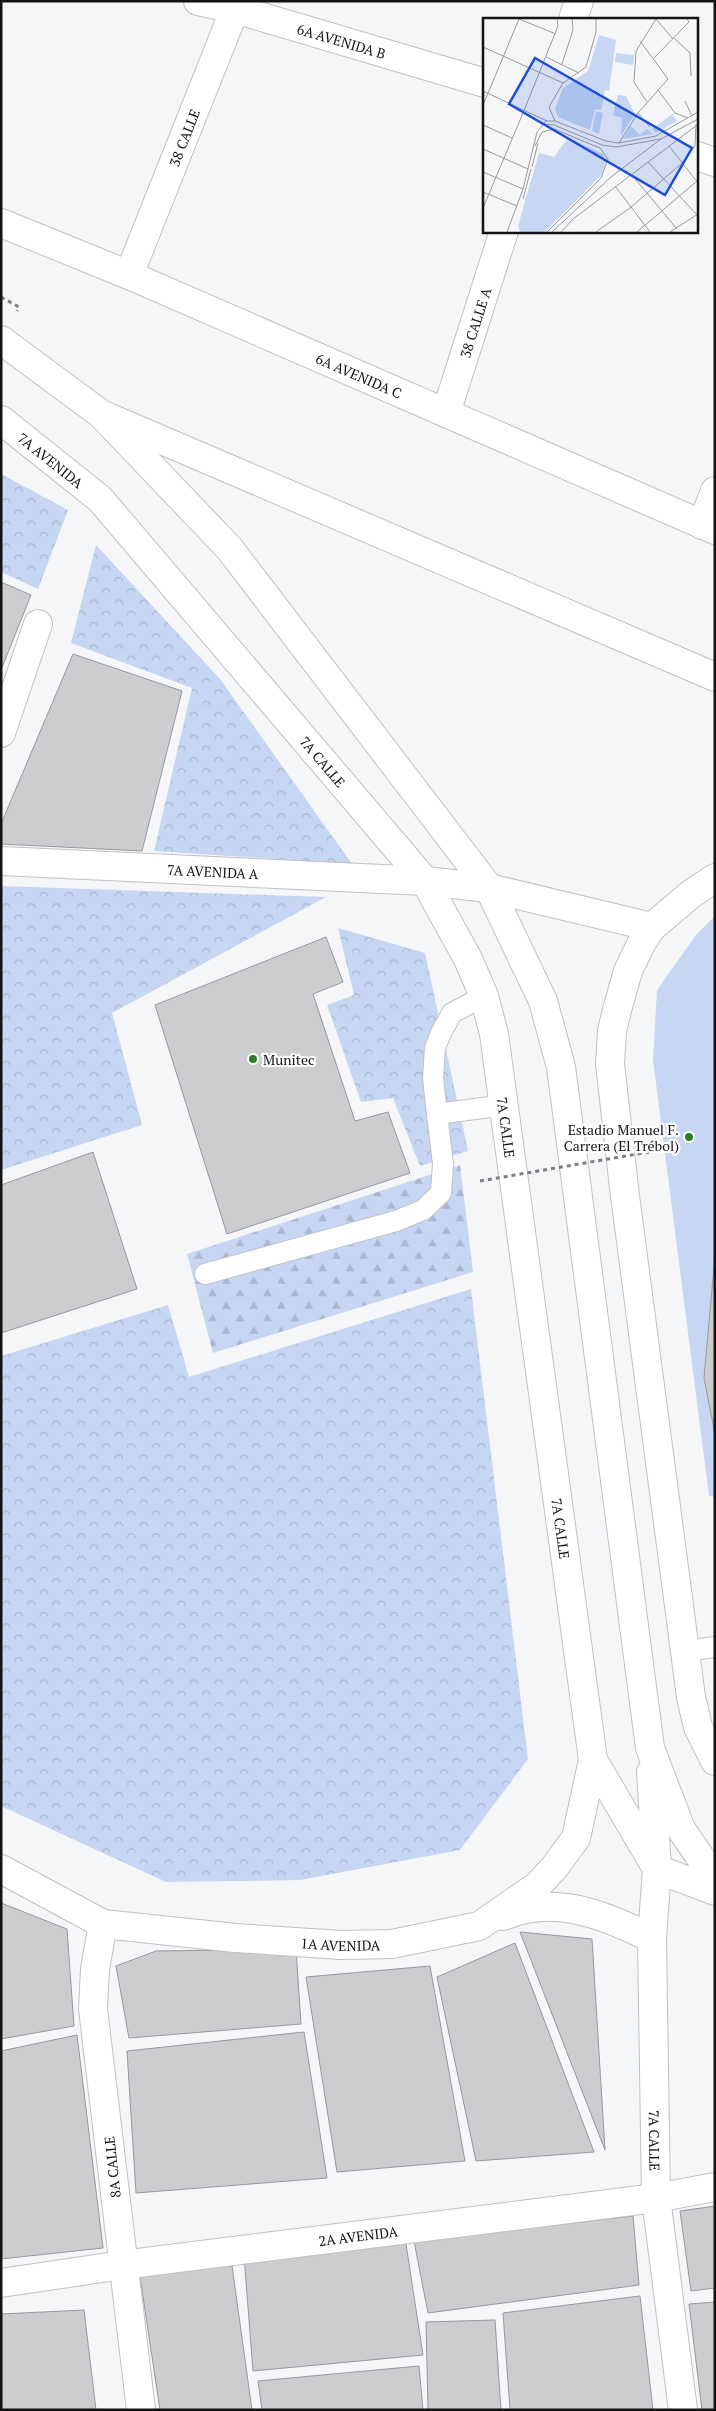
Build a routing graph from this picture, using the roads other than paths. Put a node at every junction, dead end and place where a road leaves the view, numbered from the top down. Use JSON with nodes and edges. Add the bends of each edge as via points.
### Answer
{"nodes":[{"id":1,"x":198,"y":1,"type":"edge"},
{"id":2,"x":579,"y":1,"type":"edge"},
{"id":3,"x":237,"y":5,"type":"edge"},
{"id":4,"x":573,"y":18,"type":"edge"},
{"id":5,"x":483,"y":82,"type":"edge"},
{"id":6,"x":698,"y":156,"type":"edge"},
{"id":7,"x":715,"y":162,"type":"edge"},
{"id":8,"x":1,"y":223,"type":"edge"},
{"id":9,"x":504,"y":232,"type":"edge"},
{"id":10,"x":129,"y":275,"type":"junction"},
{"id":11,"x":1,"y":340,"type":"edge"},
{"id":12,"x":446,"y":413,"type":"junction"},
{"id":13,"x":101,"y":414,"type":"junction"},
{"id":14,"x":1,"y":420,"type":"edge"},
{"id":15,"x":715,"y":491,"type":"edge"},
{"id":16,"x":100,"y":499,"type":"joint"},
{"id":17,"x":708,"y":527,"type":"edge"},
{"id":18,"x":38,"y":624,"type":"dead end"},
{"id":19,"x":715,"y":677,"type":"edge"},
{"id":20,"x":1,"y":733,"type":"edge"},
{"id":21,"x":1,"y":861,"type":"edge"},
{"id":22,"x":715,"y":878,"type":"edge"},
{"id":23,"x":425,"y":881,"type":"junction"},
{"id":24,"x":489,"y":888,"type":"junction"},
{"id":25,"x":652,"y":927,"type":"junction"},
{"id":26,"x":484,"y":996,"type":"junction"},
{"id":27,"x":505,"y":1106,"type":"junction"},
{"id":28,"x":437,"y":1114,"type":"junction"},
{"id":29,"x":205,"y":1274,"type":"dead end"},
{"id":30,"x":715,"y":1647,"type":"edge"},
{"id":31,"x":684,"y":1651,"type":"junction"},
{"id":32,"x":650,"y":1748,"type":"junction"},
{"id":33,"x":594,"y":1760,"type":"junction"},
{"id":34,"x":715,"y":1761,"type":"edge"},
{"id":35,"x":1,"y":1869,"type":"edge"},
{"id":36,"x":656,"y":1869,"type":"junction"},
{"id":37,"x":715,"y":1878,"type":"edge"},
{"id":38,"x":715,"y":1891,"type":"edge"},
{"id":39,"x":103,"y":1924,"type":"junction"},
{"id":40,"x":479,"y":1926,"type":"junction"},
{"id":41,"x":652,"y":1938,"type":"junction"},
{"id":42,"x":715,"y":2188,"type":"edge"},
{"id":43,"x":656,"y":2198,"type":"junction"},
{"id":44,"x":122,"y":2264,"type":"junction"},
{"id":45,"x":1,"y":2283,"type":"edge"},
{"id":46,"x":140,"y":2410,"type":"edge"},
{"id":47,"x":682,"y":2410,"type":"edge"}],
"edges":[{"from":1,"to":3,"type":"main road","name":"6A AVENIDA B"},
{"from":2,"to":4,"type":"main road"},
{"from":3,"to":5,"type":"main road","name":"6A AVENIDA B"},
{"from":3,"to":10,"type":"main road","name":"38 CALLE"},
{"from":6,"to":7,"type":"main road"},
{"from":8,"to":10,"type":"main road","name":"6A AVENIDA C"},
{"from":9,"to":12,"type":"main road","name":"38 CALLE A"},
{"from":10,"to":12,"type":"main road","name":"6A AVENIDA C"},
{"from":11,"to":13,"type":"main road"},
{"from":12,"to":17,"type":"main road","name":"6A AVENIDA C"},
{"from":13,"to":19,"type":"main road"},
{"from":13,"to":24,"type":"main road","name":"7A CALLE","via":[[229,548]]},
{"from":14,"to":16,"type":"main road","name":"7A AVENIDA"},
{"from":15,"to":17,"type":"main road"},
{"from":16,"to":23,"type":"main road","name":"7A CALLE"},
{"from":18,"to":20,"type":"main road"},
{"from":21,"to":23,"type":"main road","name":"7A AVENIDA A"},
{"from":22,"to":25,"type":"main road","via":[[690,894]]},
{"from":23,"to":24,"type":"main road","name":"7A AVENIDA A"},
{"from":23,"to":26,"type":"main road","name":"7A CALLE","via":[[468,959]]},
{"from":24,"to":25,"type":"main road","name":"7A AVENIDA A"},
{"from":24,"to":32,"type":"main road","name":"7A CALLE","via":[[543,1001],[561,1067]]},
{"from":25,"to":31,"type":"main road","via":[[628,971],[612,1031],[610,1064]]},
{"from":26,"to":27,"type":"main road","name":"7A CALLE","via":[[494,1034]]},
{"from":26,"to":28,"type":"lane","via":[[452,1012],[435,1048],[433,1078]]},
{"from":27,"to":28,"type":"lane"},
{"from":27,"to":33,"type":"main road","name":"7A CALLE"},
{"from":28,"to":29,"type":"lane","via":[[443,1164],[441,1193],[423,1210],[396,1221]]},
{"from":30,"to":31,"type":"lane"},
{"from":31,"to":34,"type":"main road","via":[[698,1727]]},
{"from":32,"to":36,"type":"main road","name":"7A CALLE"},
{"from":32,"to":37,"type":"main road","name":"7A CALLE","via":[[682,1829]]},
{"from":33,"to":36,"type":"main road","name":"7A CALLE"},
{"from":33,"to":40,"type":"main road","name":"1A AVENIDA","via":[[576,1838],[537,1886]]},
{"from":35,"to":39,"type":"main road","name":"1A AVENIDA"},
{"from":36,"to":38,"type":"main road"},
{"from":36,"to":41,"type":"main road","name":"7A CALLE"},
{"from":39,"to":40,"type":"main road","name":"1A AVENIDA","via":[[236,1938],[341,1944],[392,1944]]},
{"from":39,"to":44,"type":"main road","name":"8A CALLE","via":[[95,1969],[93,2010]]},
{"from":40,"to":41,"type":"main road","via":[[518,1910],[560,1906],[602,1915]]},
{"from":41,"to":43,"type":"main road","name":"7A CALLE"},
{"from":42,"to":43,"type":"main road","name":"2A AVENIDA"},
{"from":43,"to":44,"type":"main road","name":"2A AVENIDA"},
{"from":43,"to":47,"type":"main road","name":"7A CALLE"},
{"from":44,"to":45,"type":"main road","name":"2A AVENIDA"},
{"from":44,"to":46,"type":"main road","name":"8A CALLE"}]}
